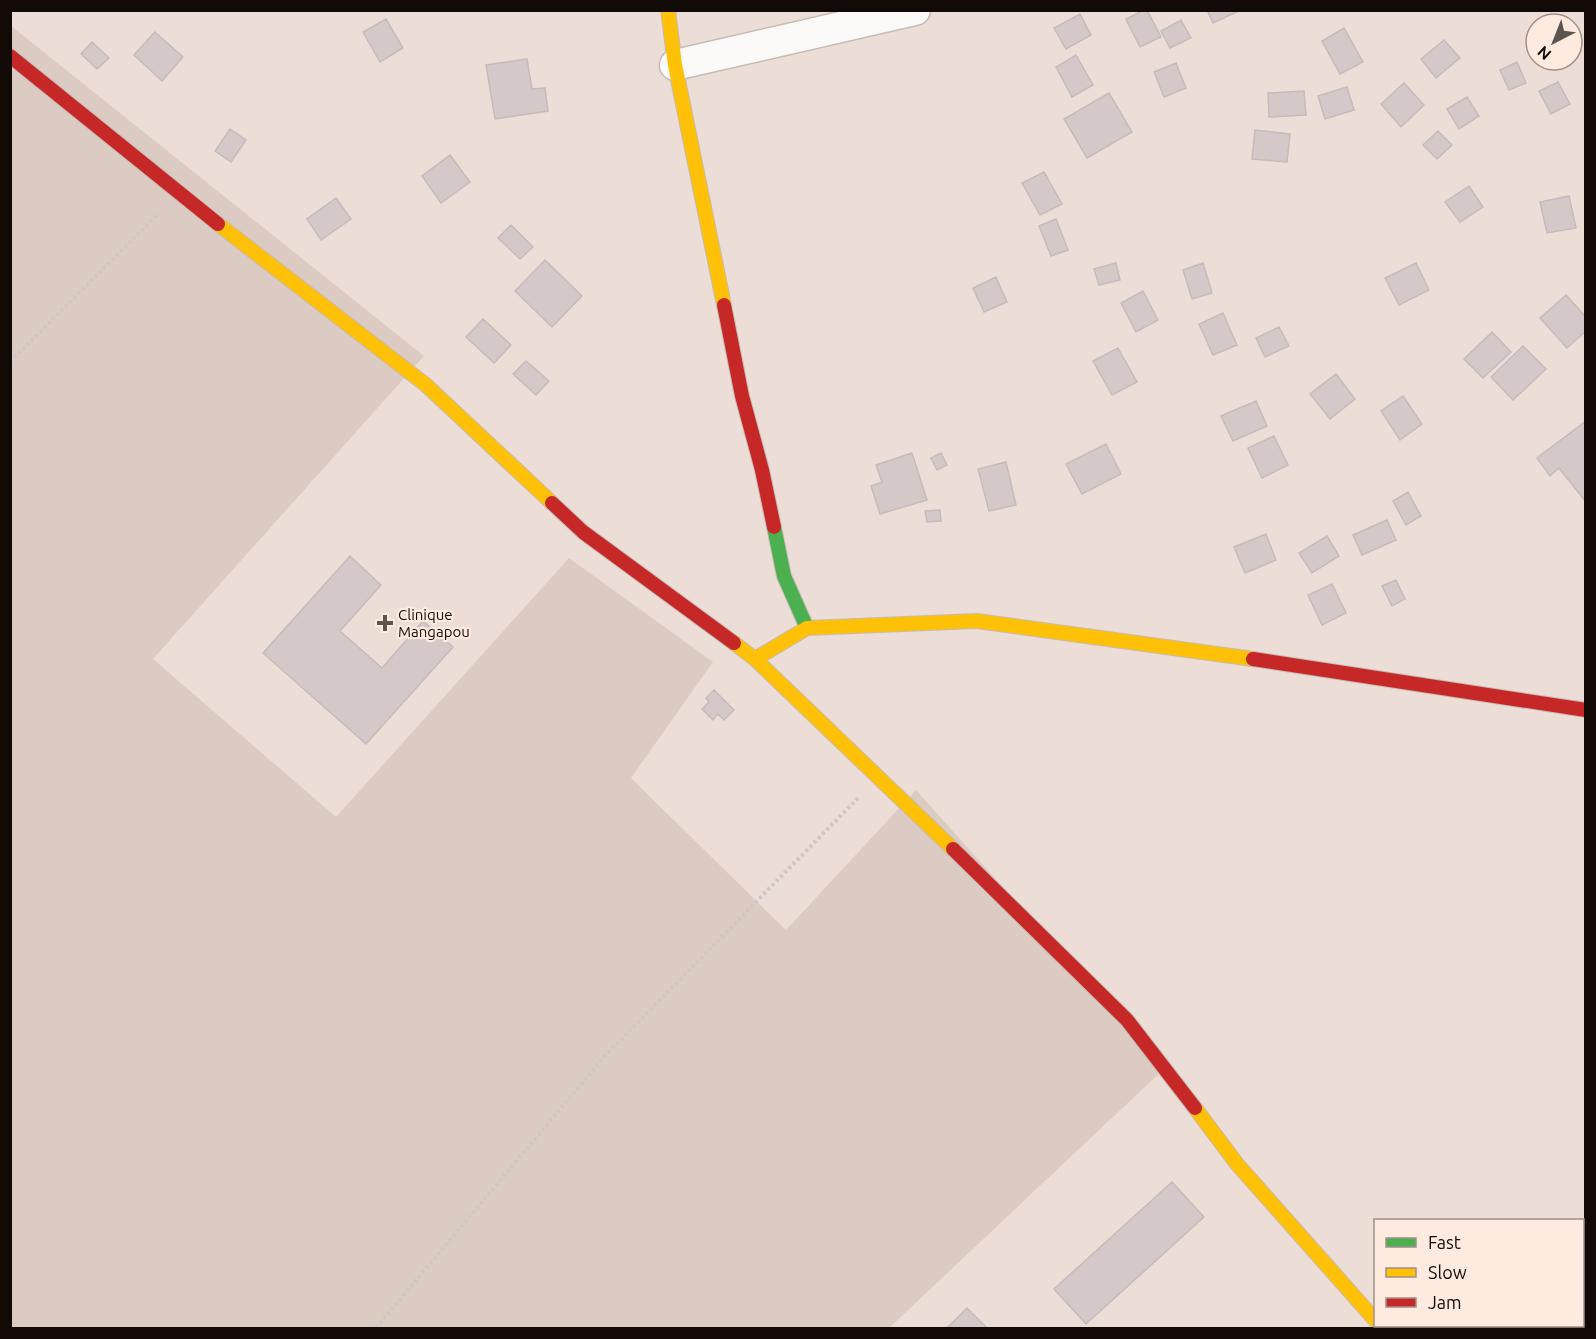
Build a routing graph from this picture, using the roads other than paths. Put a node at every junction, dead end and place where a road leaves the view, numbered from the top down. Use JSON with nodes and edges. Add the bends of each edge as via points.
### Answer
{"nodes":[{"id":1,"x":668,"y":10,"type":"edge"},
{"id":2,"x":915,"y":10,"type":"edge"},
{"id":3,"x":10,"y":56,"type":"edge"},
{"id":4,"x":675,"y":65,"type":"junction"},
{"id":5,"x":807,"y":628,"type":"junction"},
{"id":6,"x":755,"y":659,"type":"junction"},
{"id":7,"x":1586,"y":710,"type":"edge"},
{"id":8,"x":1374,"y":1319,"type":"edge"}],
"edges":[{"from":1,"to":4,"type":"main road"},
{"from":2,"to":4,"type":"street"},
{"from":3,"to":6,"type":"main road","via":[[179,194],[426,385],[583,532]]},
{"from":4,"to":5,"type":"main road","via":[[742,396],[784,576]]},
{"from":5,"to":6,"type":"main road"},
{"from":5,"to":7,"type":"main road","via":[[977,621]]},
{"from":6,"to":8,"type":"main road","via":[[1126,1020],[1237,1164]]}]}
